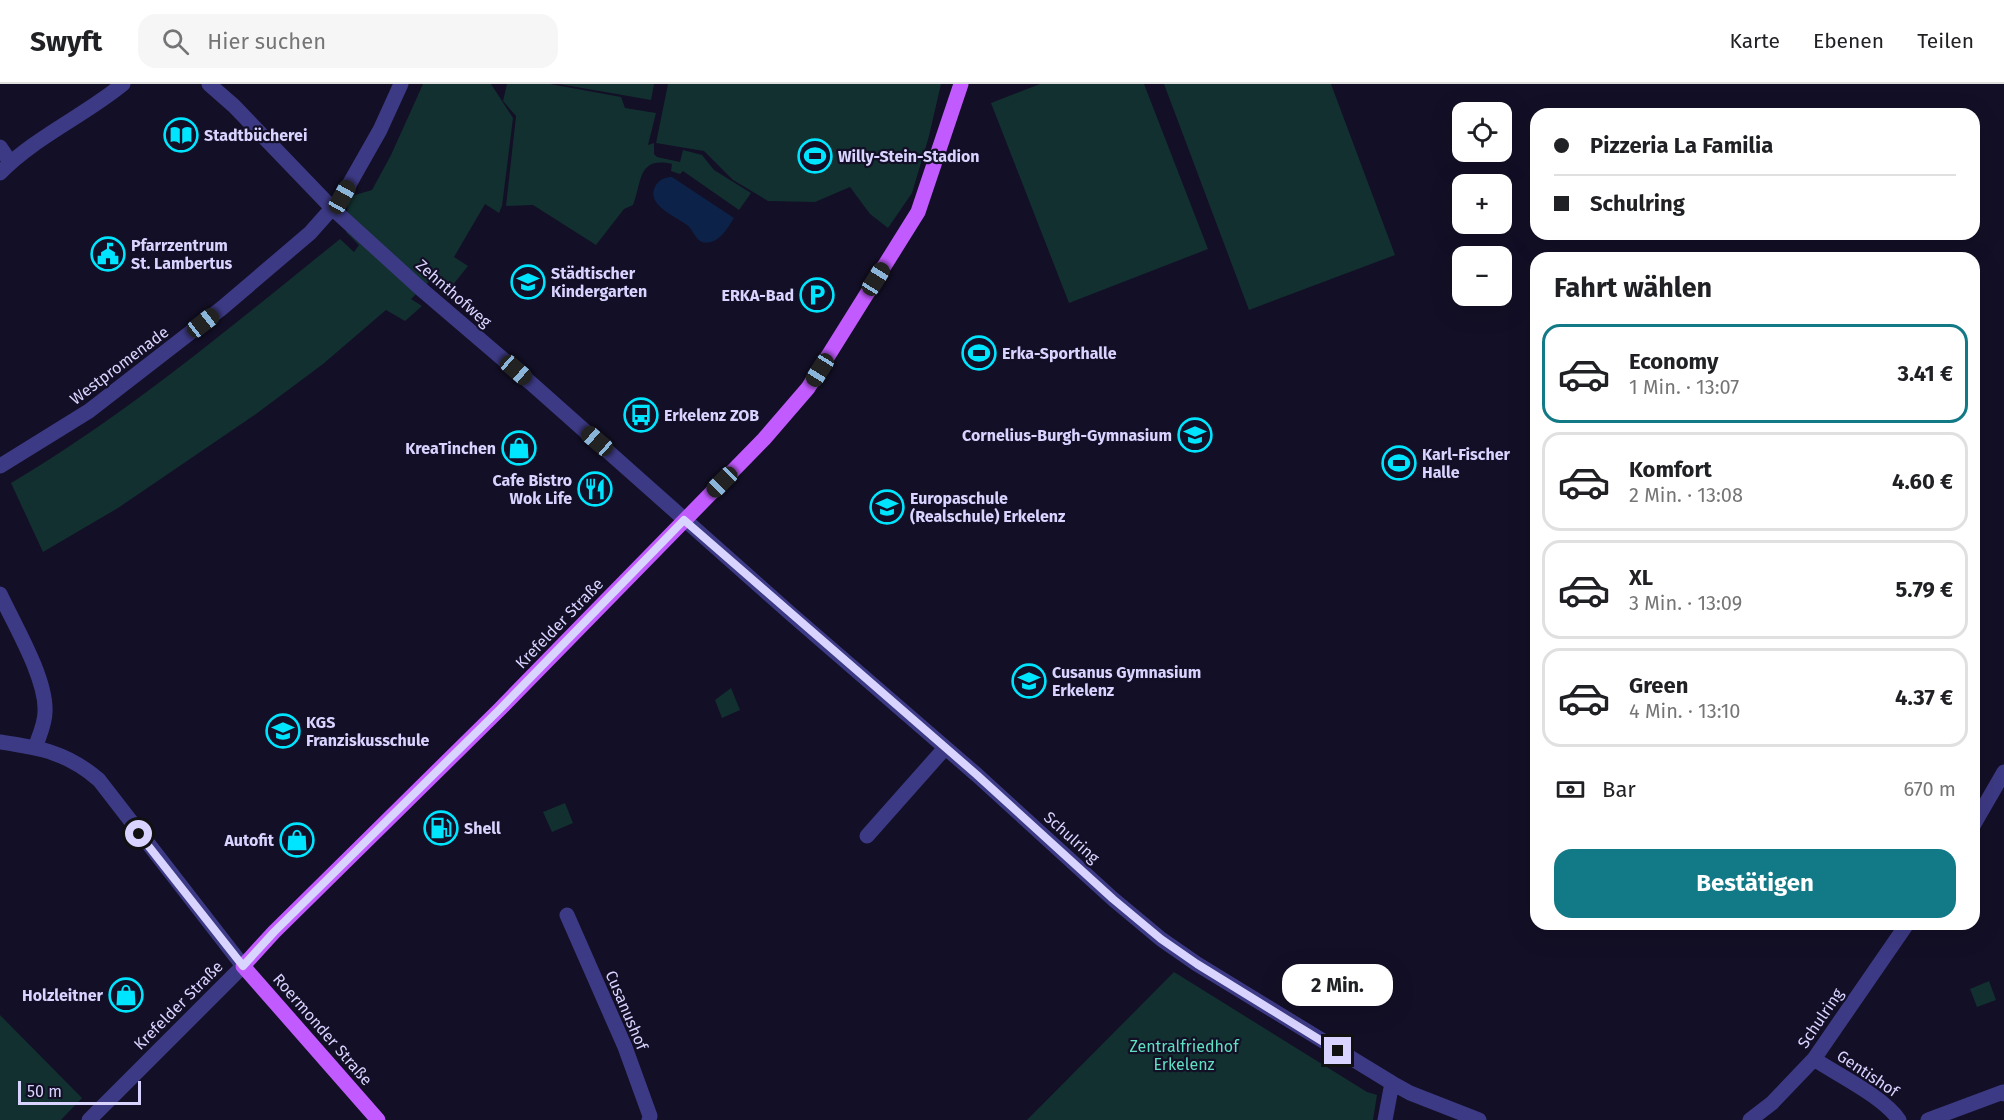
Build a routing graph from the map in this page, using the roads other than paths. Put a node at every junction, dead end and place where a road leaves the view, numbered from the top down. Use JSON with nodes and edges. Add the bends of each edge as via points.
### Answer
{"nodes":[{"id":1,"x":123,"y":84,"type":"edge"},
{"id":2,"x":209,"y":84,"type":"edge"},
{"id":3,"x":401,"y":84,"type":"edge"},
{"id":4,"x":961,"y":84,"type":"edge"},
{"id":5,"x":0,"y":147,"type":"edge"},
{"id":6,"x":5,"y":167,"type":"edge"},
{"id":7,"x":332,"y":208,"type":"junction"},
{"id":8,"x":0,"y":466,"type":"edge"},
{"id":9,"x":684,"y":520,"type":"junction"},
{"id":10,"x":0,"y":594,"type":"edge"},
{"id":11,"x":0,"y":742,"type":"edge"},
{"id":12,"x":35,"y":748,"type":"junction"},
{"id":13,"x":945,"y":748,"type":"junction"},
{"id":14,"x":2004,"y":772,"type":"edge"},
{"id":15,"x":1980,"y":814,"type":"edge"},
{"id":16,"x":867,"y":836,"type":"dead end"},
{"id":17,"x":567,"y":915,"type":"dead end"},
{"id":18,"x":1903,"y":930,"type":"edge"},
{"id":19,"x":243,"y":966,"type":"junction"},
{"id":20,"x":1814,"y":1059,"type":"junction"},
{"id":21,"x":1392,"y":1083,"type":"junction"},
{"id":22,"x":2004,"y":1094,"type":"edge"},
{"id":23,"x":89,"y":1120,"type":"edge"},
{"id":24,"x":378,"y":1120,"type":"edge"},
{"id":25,"x":649,"y":1120,"type":"edge"},
{"id":26,"x":1385,"y":1120,"type":"edge"},
{"id":27,"x":1479,"y":1120,"type":"edge"},
{"id":28,"x":1750,"y":1120,"type":"edge"},
{"id":29,"x":1899,"y":1120,"type":"edge"},
{"id":30,"x":1928,"y":1120,"type":"edge"}],
"edges":[{"from":1,"to":6,"type":"street"},
{"from":2,"to":7,"type":"street","name":"Zehnthofweg"},
{"from":3,"to":7,"type":"street","name":"Westpromenade","via":[[380,130]]},
{"from":4,"to":9,"type":"main road","name":"Krefelder Straße","via":[[918,212],[808,388]]},
{"from":5,"to":6,"type":"street"},
{"from":7,"to":8,"type":"street","name":"Westpromenade","via":[[222,308],[89,411]]},
{"from":7,"to":9,"type":"street","name":"Zehnthofweg"},
{"from":9,"to":13,"type":"street","name":"Schulring"},
{"from":9,"to":19,"type":"main road","name":"Krefelder Straße"},
{"from":10,"to":12,"type":"street","via":[[45,700],[44,721]]},
{"from":11,"to":12,"type":"street","name":"Roermonder Straße"},
{"from":12,"to":19,"type":"street","name":"Roermonder Straße","via":[[62,755],[99,780]]},
{"from":13,"to":16,"type":"street"},
{"from":13,"to":21,"type":"street","name":"Schulring","via":[[1161,939]]},
{"from":14,"to":15,"type":"street"},
{"from":17,"to":25,"type":"street","name":"Cusanushof","via":[[625,1047]]},
{"from":18,"to":20,"type":"street","name":"Schulring"},
{"from":19,"to":23,"type":"street","name":"Krefelder Straße"},
{"from":19,"to":24,"type":"main road","name":"Roermonder Straße"},
{"from":20,"to":28,"type":"street","name":"Schulring"},
{"from":20,"to":29,"type":"street","name":"Gentishof","via":[[1880,1101]]},
{"from":21,"to":26,"type":"street"},
{"from":21,"to":27,"type":"street","name":"Schulring"},
{"from":22,"to":30,"type":"street"}]}
